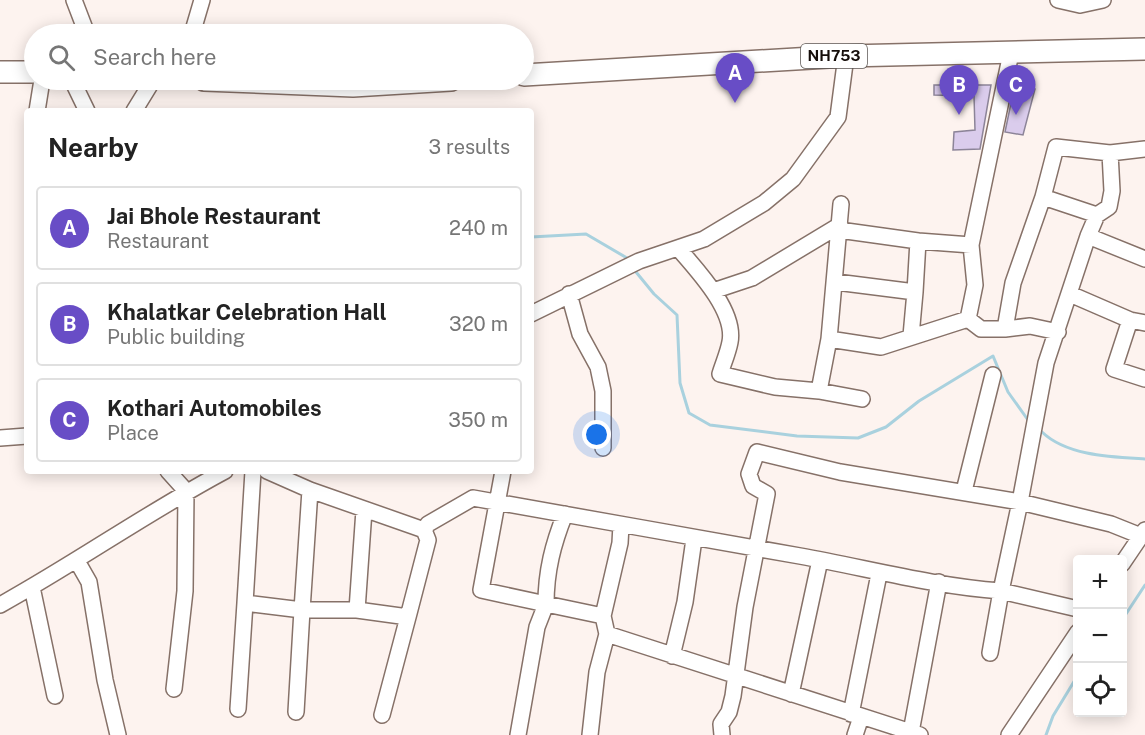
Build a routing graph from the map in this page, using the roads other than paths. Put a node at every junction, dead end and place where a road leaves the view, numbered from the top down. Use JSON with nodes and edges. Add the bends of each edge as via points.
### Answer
{"nodes":[{"id":1,"x":74,"y":0,"type":"edge"},
{"id":2,"x":202,"y":0,"type":"edge"},
{"id":3,"x":1058,"y":0,"type":"edge"},
{"id":4,"x":1103,"y":0,"type":"edge"},
{"id":5,"x":83,"y":24,"type":"edge"},
{"id":6,"x":195,"y":24,"type":"edge"},
{"id":7,"x":1145,"y":49,"type":"edge"},
{"id":8,"x":1011,"y":53,"type":"junction"},
{"id":9,"x":846,"y":56,"type":"junction"},
{"id":10,"x":0,"y":72,"type":"edge"},
{"id":11,"x":24,"y":72,"type":"edge"},
{"id":12,"x":534,"y":74,"type":"edge"},
{"id":13,"x":40,"y":90,"type":"edge"},
{"id":14,"x":77,"y":90,"type":"edge"},
{"id":15,"x":147,"y":90,"type":"edge"},
{"id":16,"x":37,"y":108,"type":"edge"},
{"id":17,"x":86,"y":108,"type":"edge"},
{"id":18,"x":136,"y":108,"type":"edge"},
{"id":19,"x":1145,"y":149,"type":"edge"},
{"id":20,"x":1110,"y":153,"type":"junction"},
{"id":21,"x":1043,"y":198,"type":"junction"},
{"id":22,"x":841,"y":204,"type":"dead end"},
{"id":23,"x":1097,"y":215,"type":"junction"},
{"id":24,"x":839,"y":227,"type":"junction"},
{"id":25,"x":1088,"y":236,"type":"junction"},
{"id":26,"x":918,"y":241,"type":"junction"},
{"id":27,"x":970,"y":245,"type":"junction"},
{"id":28,"x":678,"y":248,"type":"junction"},
{"id":29,"x":1145,"y":259,"type":"edge"},
{"id":30,"x":836,"y":282,"type":"junction"},
{"id":31,"x":713,"y":291,"type":"junction"},
{"id":32,"x":915,"y":292,"type":"junction"},
{"id":33,"x":569,"y":294,"type":"junction"},
{"id":34,"x":1070,"y":294,"type":"junction"},
{"id":35,"x":534,"y":312,"type":"edge"},
{"id":36,"x":968,"y":319,"type":"junction"},
{"id":37,"x":1138,"y":322,"type":"edge"},
{"id":38,"x":1005,"y":329,"type":"junction"},
{"id":39,"x":1058,"y":332,"type":"junction"},
{"id":40,"x":911,"y":336,"type":"junction"},
{"id":41,"x":829,"y":339,"type":"junction"},
{"id":42,"x":993,"y":375,"type":"dead end"},
{"id":43,"x":1145,"y":379,"type":"edge"},
{"id":44,"x":819,"y":391,"type":"junction"},
{"id":45,"x":862,"y":399,"type":"dead end"},
{"id":46,"x":24,"y":436,"type":"edge"},
{"id":47,"x":0,"y":438,"type":"edge"},
{"id":48,"x":603,"y":448,"type":"dead end"},
{"id":49,"x":171,"y":474,"type":"edge"},
{"id":50,"x":219,"y":474,"type":"edge"},
{"id":51,"x":253,"y":474,"type":"edge"},
{"id":52,"x":274,"y":474,"type":"edge"},
{"id":53,"x":503,"y":474,"type":"edge"},
{"id":54,"x":310,"y":490,"type":"junction"},
{"id":55,"x":186,"y":491,"type":"junction"},
{"id":56,"x":964,"y":491,"type":"junction"},
{"id":57,"x":499,"y":502,"type":"junction"},
{"id":58,"x":1020,"y":502,"type":"junction"},
{"id":59,"x":364,"y":510,"type":"junction"},
{"id":60,"x":565,"y":514,"type":"junction"},
{"id":61,"x":621,"y":525,"type":"junction"},
{"id":62,"x":424,"y":530,"type":"junction"},
{"id":63,"x":1143,"y":533,"type":"edge"},
{"id":64,"x":694,"y":539,"type":"junction"},
{"id":65,"x":757,"y":549,"type":"junction"},
{"id":66,"x":1127,"y":557,"type":"edge"},
{"id":67,"x":820,"y":560,"type":"junction"},
{"id":68,"x":77,"y":561,"type":"junction"},
{"id":69,"x":879,"y":574,"type":"junction"},
{"id":70,"x":939,"y":582,"type":"junction"},
{"id":71,"x":32,"y":587,"type":"junction"},
{"id":72,"x":1001,"y":591,"type":"junction"},
{"id":73,"x":245,"y":603,"type":"junction"},
{"id":74,"x":546,"y":604,"type":"junction"},
{"id":75,"x":0,"y":605,"type":"edge"},
{"id":76,"x":1073,"y":608,"type":"edge"},
{"id":77,"x":302,"y":610,"type":"junction"},
{"id":78,"x":357,"y":610,"type":"junction"},
{"id":79,"x":603,"y":616,"type":"junction"},
{"id":80,"x":408,"y":617,"type":"junction"},
{"id":81,"x":607,"y":634,"type":"junction"},
{"id":82,"x":1073,"y":638,"type":"edge"},
{"id":83,"x":990,"y":654,"type":"dead end"},
{"id":84,"x":672,"y":656,"type":"junction"},
{"id":85,"x":736,"y":676,"type":"junction"},
{"id":86,"x":174,"y":689,"type":"dead end"},
{"id":87,"x":791,"y":694,"type":"junction"},
{"id":88,"x":55,"y":696,"type":"dead end"},
{"id":89,"x":238,"y":709,"type":"dead end"},
{"id":90,"x":296,"y":712,"type":"dead end"},
{"id":91,"x":382,"y":715,"type":"dead end"},
{"id":92,"x":856,"y":715,"type":"junction"},
{"id":93,"x":916,"y":733,"type":"edge"},
{"id":94,"x":118,"y":735,"type":"edge"},
{"id":95,"x":519,"y":735,"type":"edge"},
{"id":96,"x":590,"y":735,"type":"edge"},
{"id":97,"x":722,"y":735,"type":"edge"},
{"id":98,"x":855,"y":735,"type":"edge"},
{"id":99,"x":1009,"y":735,"type":"edge"}],
"edges":[{"from":1,"to":5,"type":"street"},
{"from":2,"to":6,"type":"street"},
{"from":3,"to":4,"type":"street","via":[[1080,5]]},
{"from":7,"to":8,"type":"highway","number":"NH753"},
{"from":8,"to":9,"type":"highway","number":"NH753"},
{"from":8,"to":27,"type":"street"},
{"from":9,"to":12,"type":"highway","number":"NH753"},
{"from":9,"to":28,"type":"street","via":[[838,117],[793,179],[764,203],[704,239]]},
{"from":10,"to":11,"type":"highway"},
{"from":13,"to":16,"type":"street"},
{"from":14,"to":17,"type":"street"},
{"from":15,"to":18,"type":"street"},
{"from":19,"to":20,"type":"street"},
{"from":20,"to":21,"type":"street","via":[[1056,147]]},
{"from":20,"to":23,"type":"street","via":[[1109,207]]},
{"from":21,"to":23,"type":"street"},
{"from":21,"to":38,"type":"street","via":[[1013,283]]},
{"from":22,"to":24,"type":"street"},
{"from":23,"to":25,"type":"street"},
{"from":24,"to":26,"type":"street"},
{"from":24,"to":30,"type":"street"},
{"from":24,"to":31,"type":"street","via":[[752,278]]},
{"from":25,"to":29,"type":"street"},
{"from":25,"to":34,"type":"street"},
{"from":26,"to":27,"type":"street"},
{"from":26,"to":32,"type":"street"},
{"from":27,"to":36,"type":"street","via":[[975,285]]},
{"from":28,"to":31,"type":"street"},
{"from":28,"to":33,"type":"street","via":[[639,261]]},
{"from":30,"to":32,"type":"street"},
{"from":30,"to":41,"type":"street"},
{"from":31,"to":44,"type":"street","via":[[730,325],[731,340],[720,374],[775,387]]},
{"from":32,"to":40,"type":"street"},
{"from":33,"to":35,"type":"street"},
{"from":33,"to":48,"type":"street","via":[[580,334],[598,367],[603,391]]},
{"from":34,"to":37,"type":"street"},
{"from":34,"to":39,"type":"street"},
{"from":36,"to":38,"type":"street","via":[[981,329]]},
{"from":36,"to":40,"type":"street"},
{"from":37,"to":43,"type":"street","via":[[1114,369]]},
{"from":38,"to":39,"type":"street","via":[[1030,326]]},
{"from":39,"to":58,"type":"street","via":[[1046,363]]},
{"from":40,"to":41,"type":"street","via":[[881,347]]},
{"from":41,"to":44,"type":"street"},
{"from":42,"to":56,"type":"street"},
{"from":44,"to":45,"type":"street"},
{"from":46,"to":47,"type":"street"},
{"from":49,"to":55,"type":"street"},
{"from":50,"to":55,"type":"street"},
{"from":51,"to":73,"type":"street"},
{"from":52,"to":54,"type":"street"},
{"from":53,"to":57,"type":"street"},
{"from":54,"to":59,"type":"street"},
{"from":54,"to":77,"type":"street"},
{"from":55,"to":68,"type":"street"},
{"from":55,"to":86,"type":"street","via":[[184,591]]},
{"from":56,"to":58,"type":"street"},
{"from":56,"to":65,"type":"street","via":[[850,474],[757,452],[749,474],[753,486],[767,494]]},
{"from":57,"to":60,"type":"street"},
{"from":57,"to":62,"type":"street","via":[[473,498]]},
{"from":57,"to":74,"type":"street","via":[[481,590]]},
{"from":58,"to":63,"type":"street"},
{"from":58,"to":72,"type":"street"},
{"from":59,"to":62,"type":"street"},
{"from":59,"to":78,"type":"street"},
{"from":60,"to":61,"type":"street"},
{"from":60,"to":74,"type":"street","via":[[553,543]]},
{"from":61,"to":64,"type":"street"},
{"from":61,"to":79,"type":"street"},
{"from":62,"to":80,"type":"street","via":[[428,540]]},
{"from":63,"to":66,"type":"street"},
{"from":64,"to":65,"type":"street"},
{"from":64,"to":84,"type":"street"},
{"from":65,"to":67,"type":"street"},
{"from":65,"to":85,"type":"street"},
{"from":67,"to":69,"type":"street"},
{"from":67,"to":87,"type":"street"},
{"from":68,"to":71,"type":"street"},
{"from":68,"to":94,"type":"street","via":[[89,582]]},
{"from":69,"to":70,"type":"street"},
{"from":69,"to":92,"type":"street"},
{"from":70,"to":72,"type":"street"},
{"from":70,"to":93,"type":"street"},
{"from":71,"to":75,"type":"street"},
{"from":71,"to":88,"type":"street"},
{"from":72,"to":76,"type":"street"},
{"from":72,"to":83,"type":"street"},
{"from":73,"to":77,"type":"street"},
{"from":73,"to":89,"type":"street"},
{"from":74,"to":79,"type":"street"},
{"from":74,"to":95,"type":"street","via":[[537,627]]},
{"from":77,"to":78,"type":"street"},
{"from":77,"to":90,"type":"street"},
{"from":78,"to":80,"type":"street"},
{"from":79,"to":81,"type":"street"},
{"from":80,"to":91,"type":"street"},
{"from":81,"to":84,"type":"street"},
{"from":81,"to":96,"type":"street","via":[[597,672]]},
{"from":82,"to":99,"type":"street"},
{"from":84,"to":85,"type":"street"},
{"from":85,"to":87,"type":"street"},
{"from":85,"to":97,"type":"street","via":[[729,712],[721,724]]},
{"from":87,"to":92,"type":"street"},
{"from":92,"to":93,"type":"street"},
{"from":92,"to":98,"type":"street"}]}
